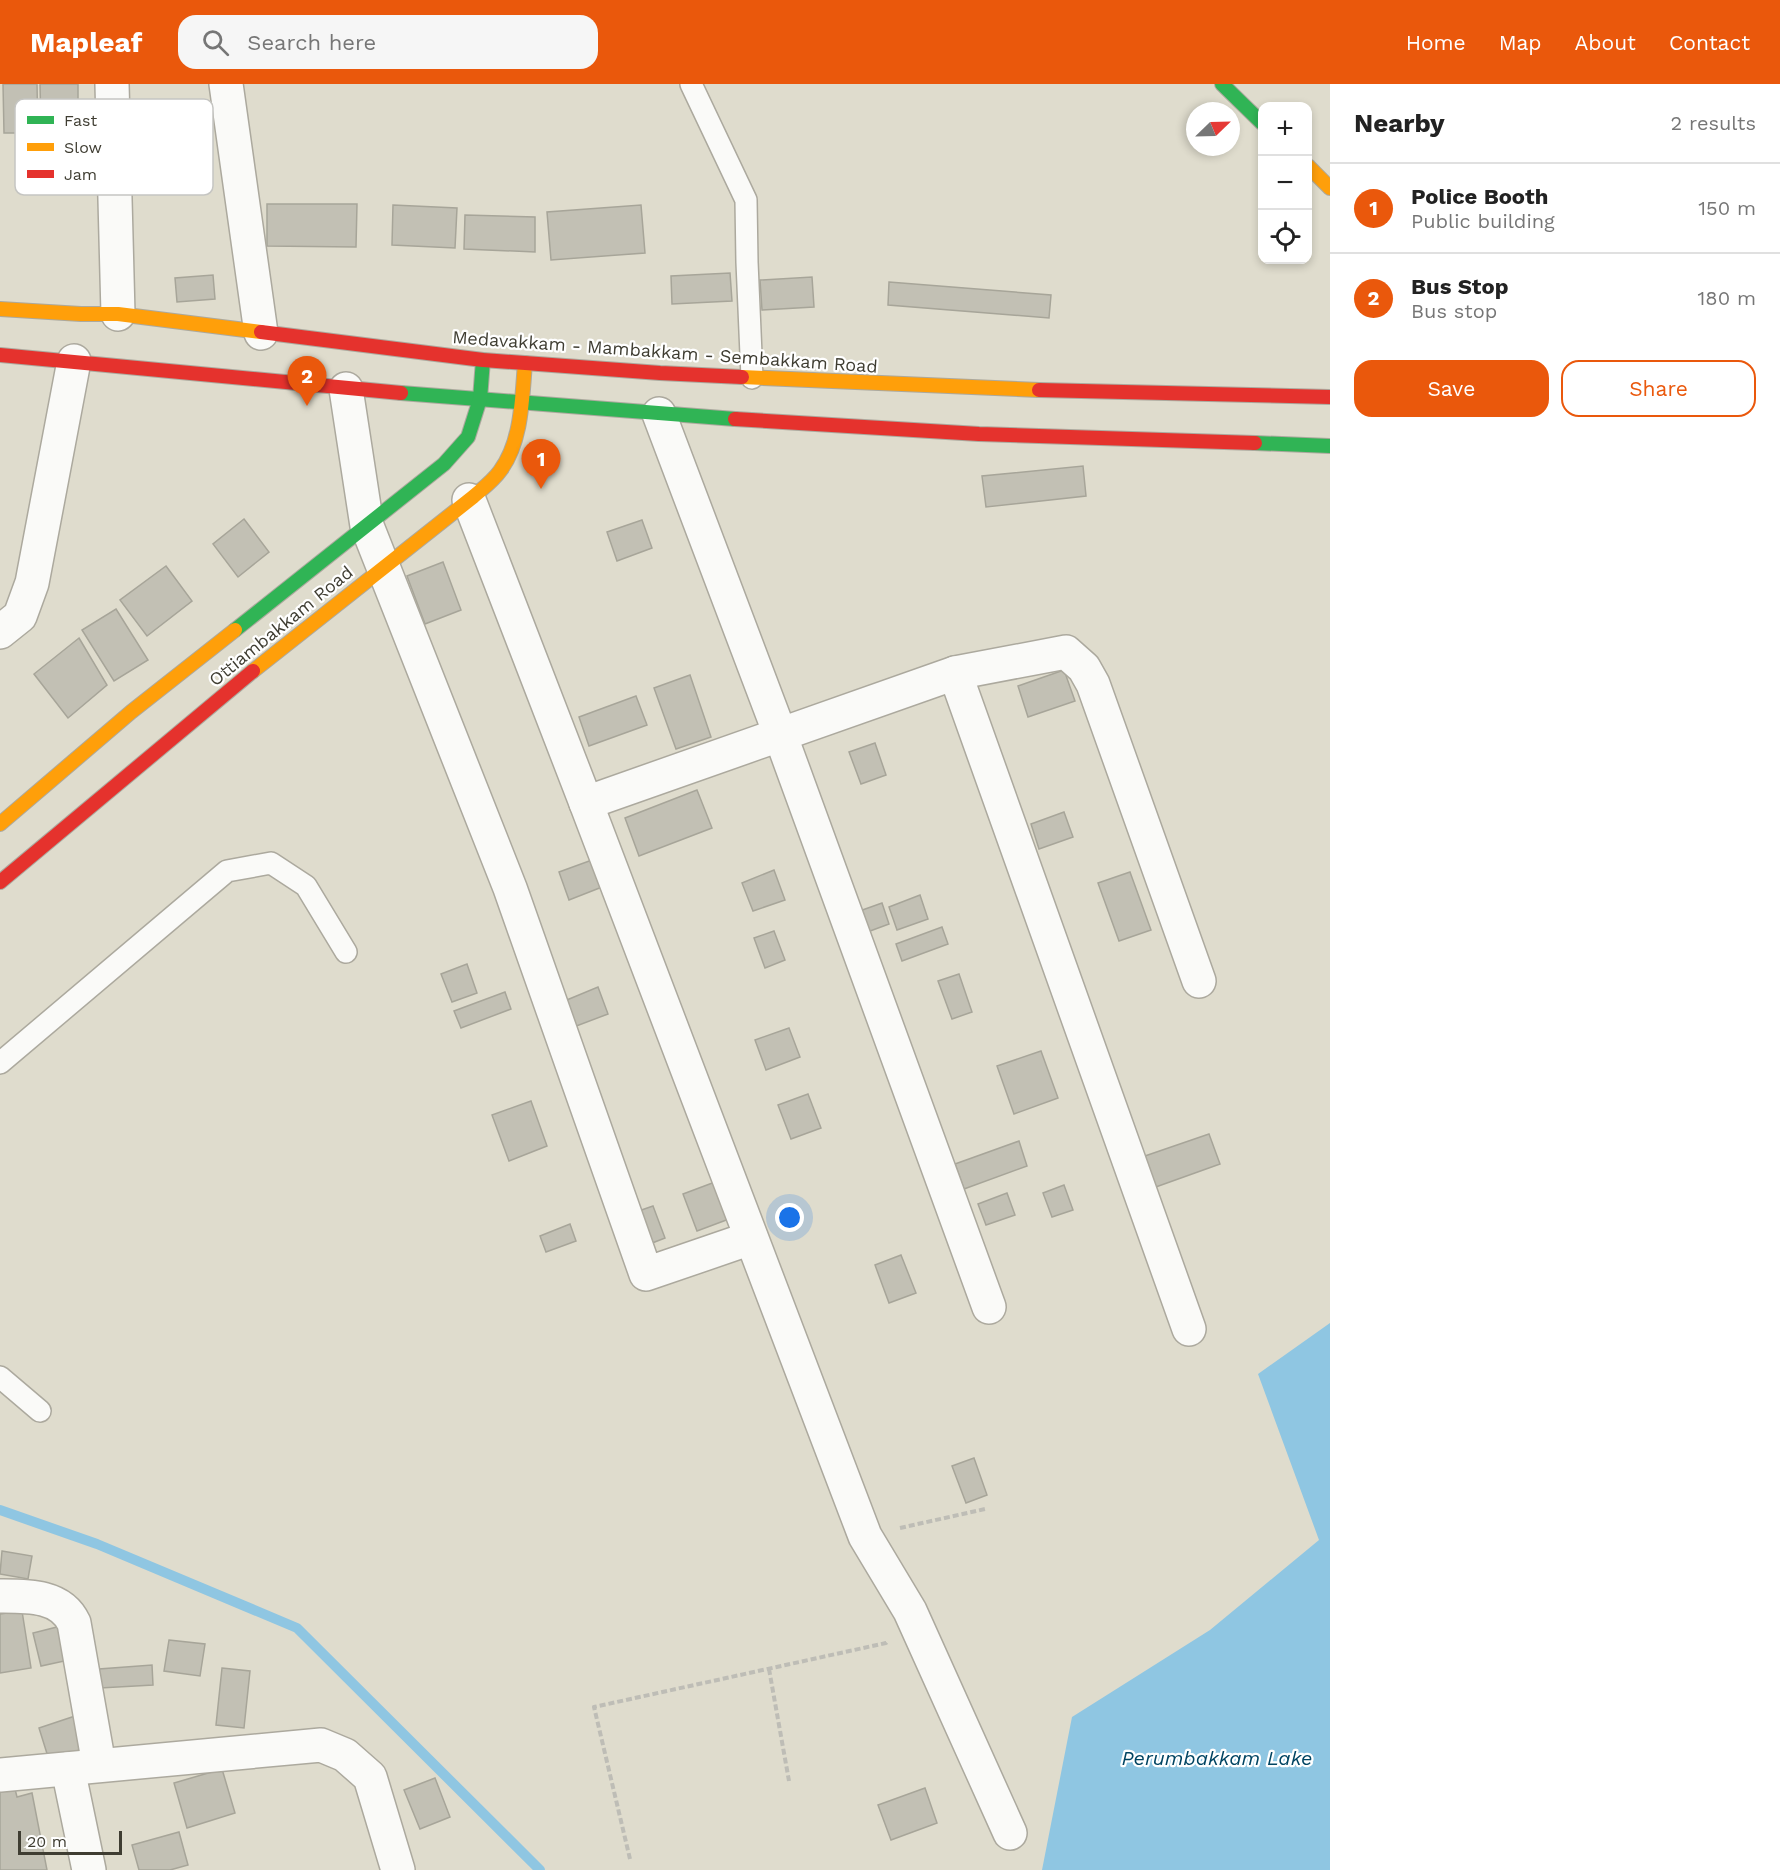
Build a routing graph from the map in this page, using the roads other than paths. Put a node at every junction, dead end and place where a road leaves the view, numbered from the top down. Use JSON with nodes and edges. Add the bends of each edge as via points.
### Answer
{"nodes":[{"id":1,"x":112,"y":84,"type":"edge"},
{"id":2,"x":226,"y":84,"type":"edge"},
{"id":3,"x":691,"y":84,"type":"edge"},
{"id":4,"x":1222,"y":84,"type":"edge"},
{"id":5,"x":112,"y":99,"type":"edge"},
{"id":6,"x":1258,"y":118,"type":"edge"},
{"id":7,"x":1312,"y":170,"type":"edge"},
{"id":8,"x":1330,"y":188,"type":"edge"},
{"id":9,"x":115,"y":195,"type":"edge"},
{"id":10,"x":0,"y":309,"type":"edge"},
{"id":11,"x":118,"y":314,"type":"junction"},
{"id":12,"x":261,"y":333,"type":"junction"},
{"id":13,"x":0,"y":355,"type":"edge"},
{"id":14,"x":483,"y":360,"type":"junction"},
{"id":15,"x":74,"y":361,"type":"junction"},
{"id":16,"x":525,"y":363,"type":"junction"},
{"id":17,"x":752,"y":378,"type":"junction"},
{"id":18,"x":346,"y":389,"type":"junction"},
{"id":19,"x":1330,"y":397,"type":"edge"},
{"id":20,"x":480,"y":399,"type":"junction"},
{"id":21,"x":521,"y":403,"type":"junction"},
{"id":22,"x":659,"y":414,"type":"junction"},
{"id":23,"x":1330,"y":446,"type":"edge"},
{"id":24,"x":469,"y":500,"type":"junction"},
{"id":25,"x":367,"y":526,"type":"junction"},
{"id":26,"x":384,"y":567,"type":"junction"},
{"id":27,"x":0,"y":632,"type":"edge"},
{"id":28,"x":955,"y":673,"type":"junction"},
{"id":29,"x":780,"y":734,"type":"junction"},
{"id":30,"x":586,"y":803,"type":"junction"},
{"id":31,"x":0,"y":824,"type":"edge"},
{"id":32,"x":0,"y":882,"type":"edge"},
{"id":33,"x":346,"y":952,"type":"dead end"},
{"id":34,"x":1199,"y":981,"type":"dead end"},
{"id":35,"x":0,"y":1063,"type":"edge"},
{"id":36,"x":751,"y":1238,"type":"junction"},
{"id":37,"x":989,"y":1307,"type":"dead end"},
{"id":38,"x":1189,"y":1329,"type":"dead end"},
{"id":39,"x":0,"y":1377,"type":"edge"},
{"id":40,"x":40,"y":1410,"type":"dead end"},
{"id":41,"x":0,"y":1596,"type":"edge"},
{"id":42,"x":83,"y":1767,"type":"junction"},
{"id":43,"x":0,"y":1774,"type":"edge"},
{"id":44,"x":1010,"y":1833,"type":"dead end"},
{"id":45,"x":89,"y":1870,"type":"edge"},
{"id":46,"x":398,"y":1870,"type":"edge"}],
"edges":[{"from":1,"to":5,"type":"street"},
{"from":2,"to":12,"type":"street"},
{"from":3,"to":17,"type":"lane","via":[[746,200]]},
{"from":4,"to":6,"type":"main road"},
{"from":7,"to":8,"type":"main road"},
{"from":9,"to":11,"type":"street"},
{"from":10,"to":11,"type":"main road","name":"Medavakkam - Mambakkam - Sembakkam Road"},
{"from":11,"to":12,"type":"main road","name":"Medavakkam - Mambakkam - Sembakkam Road"},
{"from":12,"to":14,"type":"main road","name":"Medavakkam - Mambakkam - Sembakkam Road"},
{"from":13,"to":15,"type":"main road"},
{"from":14,"to":16,"type":"main road","name":"Medavakkam - Mambakkam - Sembakkam Road"},
{"from":14,"to":20,"type":"main road","name":"Ottiambakkam Road"},
{"from":15,"to":18,"type":"main road"},
{"from":15,"to":27,"type":"street","via":[[32,583],[20,615]]},
{"from":16,"to":17,"type":"main road","name":"Medavakkam - Mambakkam - Sembakkam Road"},
{"from":16,"to":21,"type":"main road","name":"Ottiambakkam Road"},
{"from":17,"to":19,"type":"main road","name":"Medavakkam - Mambakkam - Sembakkam Road","via":[[981,389]]},
{"from":18,"to":20,"type":"main road"},
{"from":18,"to":25,"type":"street"},
{"from":20,"to":21,"type":"main road"},
{"from":20,"to":25,"type":"main road","name":"Ottiambakkam Road","via":[[468,437],[444,464]]},
{"from":21,"to":22,"type":"main road"},
{"from":21,"to":24,"type":"main road","name":"Ottiambakkam Road","via":[[513,444],[501,471]]},
{"from":22,"to":23,"type":"main road","via":[[979,434]]},
{"from":22,"to":29,"type":"street"},
{"from":24,"to":26,"type":"main road","name":"Ottiambakkam Road"},
{"from":24,"to":30,"type":"street"},
{"from":25,"to":26,"type":"street"},
{"from":25,"to":31,"type":"main road","name":"Ottiambakkam Road","via":[[131,712]]},
{"from":26,"to":32,"type":"main road","name":"Ottiambakkam Road","via":[[250,673]]},
{"from":26,"to":36,"type":"street","via":[[510,888],[646,1274]]},
{"from":28,"to":29,"type":"street"},
{"from":28,"to":34,"type":"street","via":[[1066,652],[1084,668]]},
{"from":28,"to":38,"type":"street"},
{"from":29,"to":30,"type":"street"},
{"from":29,"to":37,"type":"street"},
{"from":30,"to":36,"type":"street"},
{"from":33,"to":35,"type":"lane","via":[[306,886],[270,862],[227,871]]},
{"from":36,"to":44,"type":"street","via":[[865,1536],[909,1611]]},
{"from":39,"to":40,"type":"lane"},
{"from":41,"to":42,"type":"street","via":[[52,1601],[69,1612],[74,1623]]},
{"from":42,"to":43,"type":"street"},
{"from":42,"to":45,"type":"street"},
{"from":42,"to":46,"type":"street","via":[[321,1745],[345,1755],[370,1777]]}]}
